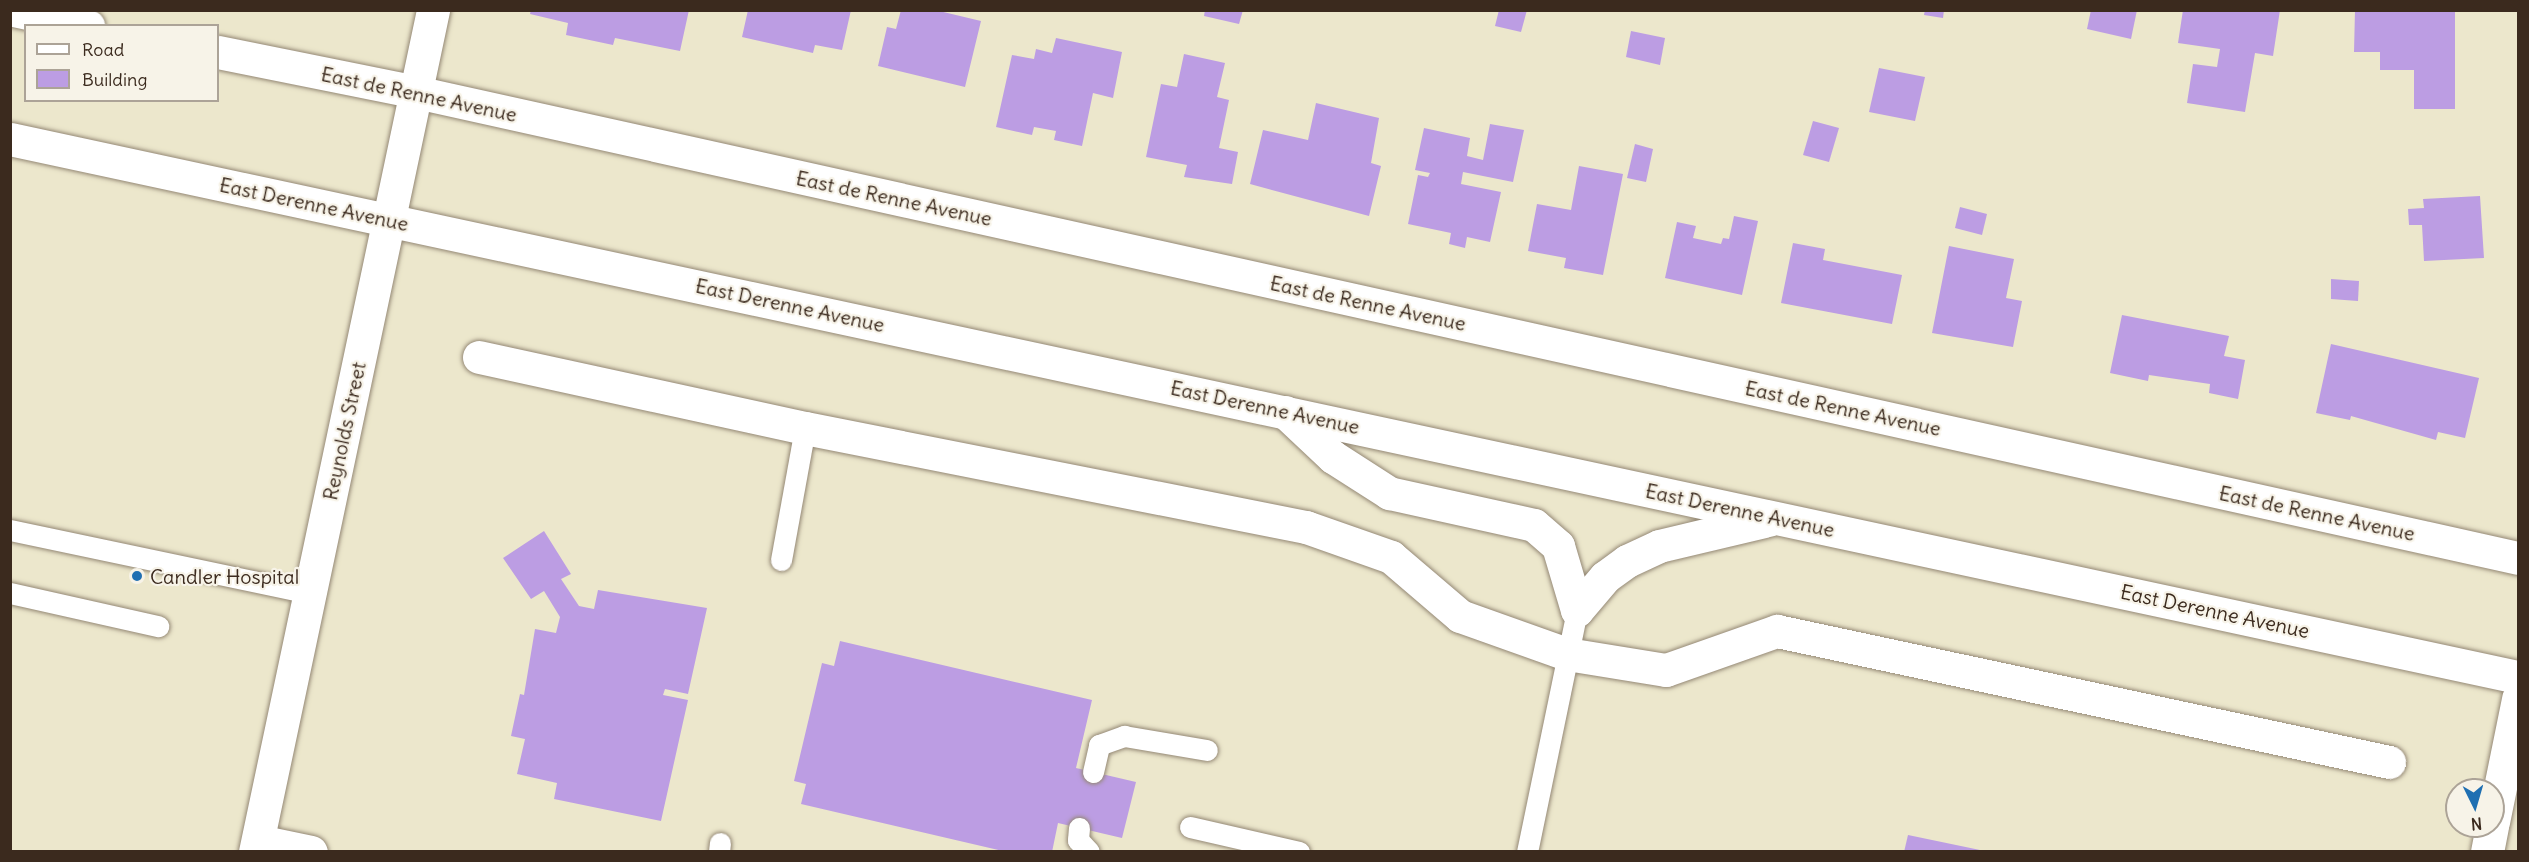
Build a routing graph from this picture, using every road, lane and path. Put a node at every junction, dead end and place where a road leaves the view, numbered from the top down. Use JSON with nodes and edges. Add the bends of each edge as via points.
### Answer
{"nodes":[{"id":1,"x":14,"y":10,"type":"edge"},
{"id":2,"x":433,"y":10,"type":"edge"},
{"id":3,"x":79,"y":24,"type":"edge"},
{"id":4,"x":219,"y":52,"type":"edge"},
{"id":5,"x":416,"y":93,"type":"junction"},
{"id":6,"x":10,"y":139,"type":"edge"},
{"id":7,"x":390,"y":220,"type":"junction"},
{"id":8,"x":479,"y":357,"type":"dead end"},
{"id":9,"x":1283,"y":411,"type":"junction"},
{"id":10,"x":805,"y":428,"type":"junction"},
{"id":11,"x":1776,"y":518,"type":"junction"},
{"id":12,"x":10,"y":530,"type":"edge"},
{"id":13,"x":2518,"y":558,"type":"edge"},
{"id":14,"x":781,"y":560,"type":"dead end"},
{"id":15,"x":10,"y":593,"type":"edge"},
{"id":16,"x":309,"y":593,"type":"junction"},
{"id":17,"x":1577,"y":610,"type":"junction"},
{"id":18,"x":158,"y":626,"type":"dead end"},
{"id":19,"x":1567,"y":654,"type":"junction"},
{"id":20,"x":2518,"y":677,"type":"edge"},
{"id":21,"x":2518,"y":699,"type":"edge"},
{"id":22,"x":1207,"y":750,"type":"dead end"},
{"id":23,"x":2390,"y":762,"type":"dead end"},
{"id":24,"x":1093,"y":772,"type":"dead end"},
{"id":25,"x":2502,"y":778,"type":"edge"},
{"id":26,"x":1190,"y":827,"type":"dead end"},
{"id":27,"x":1079,"y":828,"type":"dead end"},
{"id":28,"x":256,"y":846,"type":"edge"},
{"id":29,"x":311,"y":852,"type":"edge"},
{"id":30,"x":1089,"y":852,"type":"edge"},
{"id":31,"x":1299,"y":852,"type":"edge"},
{"id":32,"x":1527,"y":852,"type":"edge"}],
"edges":[{"from":1,"to":3,"type":"main road"},
{"from":2,"to":5,"type":"main road","name":"Reynolds Street"},
{"from":4,"to":5,"type":"main road","name":"East de Renne Avenue"},
{"from":5,"to":7,"type":"main road","name":"Reynolds Street"},
{"from":5,"to":13,"type":"main road","name":"East de Renne Avenue"},
{"from":6,"to":7,"type":"main road","name":"East Derenne Avenue"},
{"from":7,"to":9,"type":"main road","name":"East Derenne Avenue"},
{"from":7,"to":16,"type":"main road","name":"Reynolds Street"},
{"from":8,"to":10,"type":"main road"},
{"from":9,"to":11,"type":"main road","name":"East Derenne Avenue"},
{"from":9,"to":17,"type":"main road","via":[[1333,457],[1389,493],[1534,525],[1558,546]]},
{"from":10,"to":14,"type":"lane"},
{"from":10,"to":19,"type":"main road","via":[[1306,527],[1391,557],[1460,616]]},
{"from":11,"to":17,"type":"main road","via":[[1659,546],[1627,561],[1605,578]]},
{"from":11,"to":20,"type":"main road","name":"East Derenne Avenue"},
{"from":12,"to":16,"type":"lane"},
{"from":15,"to":18,"type":"lane"},
{"from":16,"to":28,"type":"main road","name":"Reynolds Street"},
{"from":17,"to":19,"type":"lane"},
{"from":19,"to":23,"type":"main road","via":[[1666,670],[1777,631]]},
{"from":19,"to":32,"type":"lane"},
{"from":21,"to":25,"type":"main road"},
{"from":22,"to":24,"type":"lane","via":[[1124,736],[1100,745]]},
{"from":26,"to":31,"type":"lane"},
{"from":27,"to":30,"type":"lane","via":[[1078,840]]},
{"from":28,"to":29,"type":"main road"}]}
